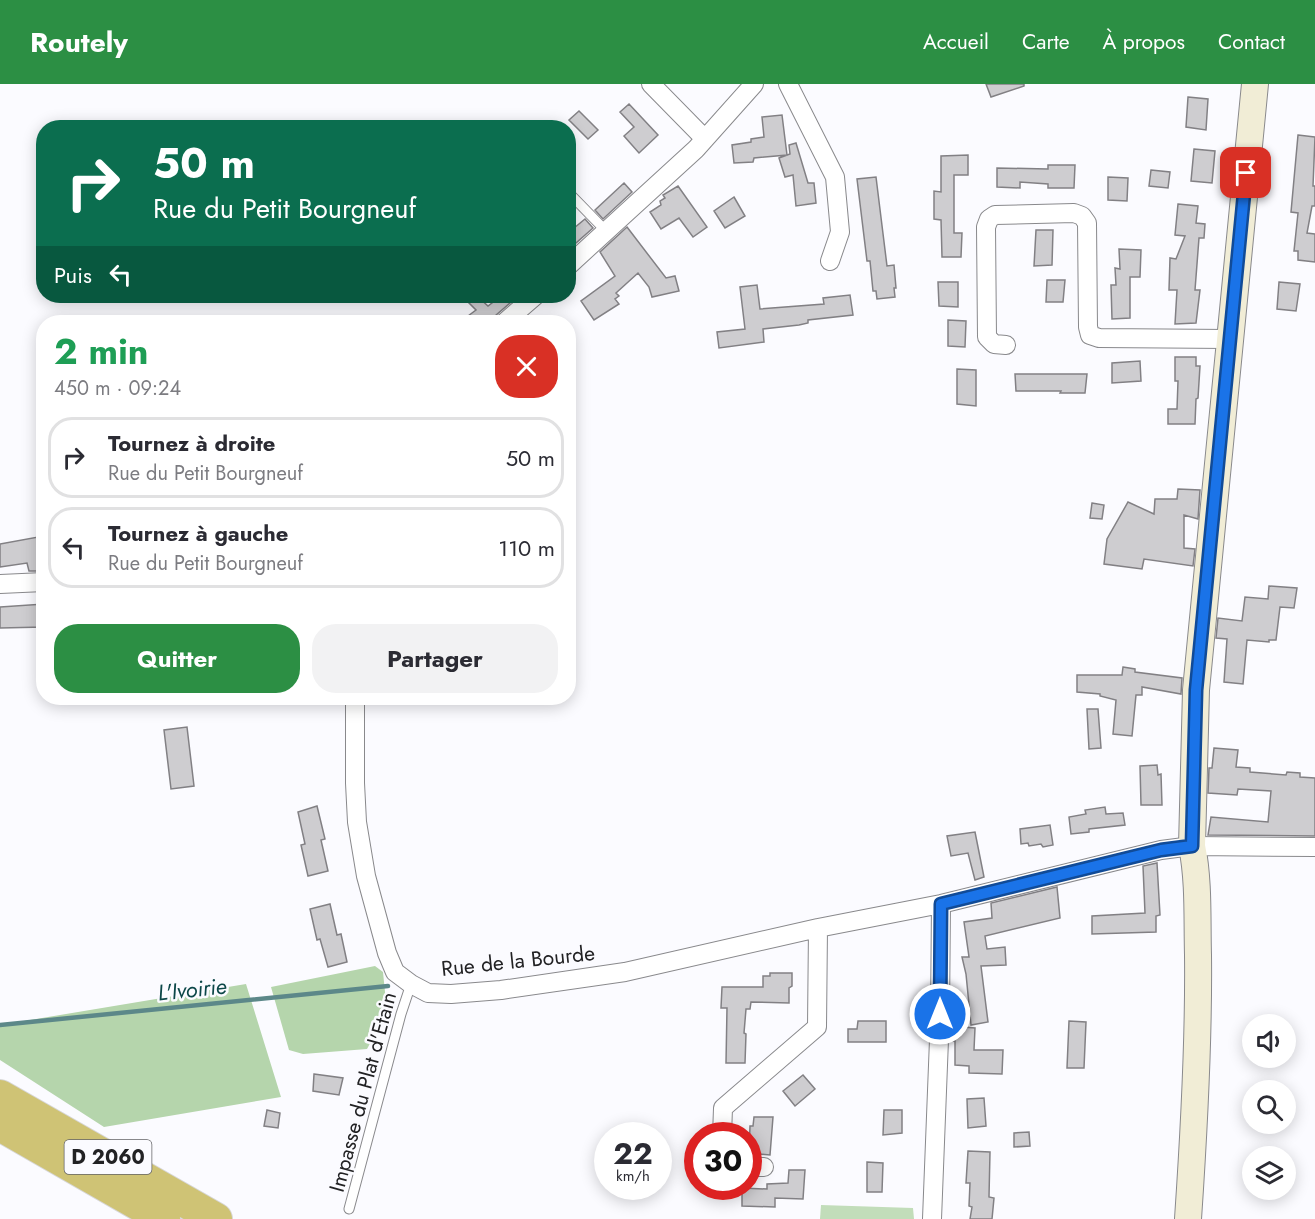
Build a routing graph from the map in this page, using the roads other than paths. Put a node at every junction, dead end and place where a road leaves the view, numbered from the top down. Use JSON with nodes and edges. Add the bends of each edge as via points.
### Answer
{"nodes":[{"id":1,"x":651,"y":84,"type":"edge"},
{"id":2,"x":754,"y":84,"type":"edge"},
{"id":3,"x":788,"y":84,"type":"edge"},
{"id":4,"x":1255,"y":84,"type":"edge"},
{"id":5,"x":705,"y":139,"type":"junction"},
{"id":6,"x":576,"y":200,"type":"edge"},
{"id":7,"x":607,"y":232,"type":"junction"},
{"id":8,"x":576,"y":259,"type":"edge"},
{"id":9,"x":830,"y":261,"type":"dead end"},
{"id":10,"x":527,"y":303,"type":"edge"},
{"id":11,"x":513,"y":315,"type":"edge"},
{"id":12,"x":1229,"y":339,"type":"junction"},
{"id":13,"x":1006,"y":345,"type":"dead end"},
{"id":14,"x":36,"y":582,"type":"edge"},
{"id":15,"x":0,"y":584,"type":"edge"},
{"id":16,"x":355,"y":705,"type":"edge"},
{"id":17,"x":1192,"y":846,"type":"junction"},
{"id":18,"x":1315,"y":847,"type":"edge"},
{"id":19,"x":941,"y":904,"type":"junction"},
{"id":20,"x":818,"y":928,"type":"junction"},
{"id":21,"x":411,"y":984,"type":"junction"},
{"id":22,"x":0,"y":1096,"type":"edge"},
{"id":23,"x":722,"y":1122,"type":"edge"},
{"id":24,"x":0,"y":1125,"type":"edge"},
{"id":25,"x":349,"y":1209,"type":"dead end"},
{"id":26,"x":164,"y":1219,"type":"edge"},
{"id":27,"x":216,"y":1219,"type":"edge"},
{"id":28,"x":932,"y":1219,"type":"edge"},
{"id":29,"x":1188,"y":1219,"type":"edge"}],
"edges":[{"from":1,"to":5,"type":"street"},
{"from":2,"to":5,"type":"street"},
{"from":3,"to":9,"type":"street","via":[[835,177],[840,232]]},
{"from":4,"to":12,"type":"street"},
{"from":5,"to":7,"type":"street"},
{"from":6,"to":7,"type":"lane"},
{"from":7,"to":8,"type":"street"},
{"from":10,"to":11,"type":"street"},
{"from":12,"to":13,"type":"street","via":[[1090,335],[1087,223],[1082,216],[995,214],[986,227],[987,337],[994,344]]},
{"from":12,"to":17,"type":"street","via":[[1196,690]]},
{"from":14,"to":15,"type":"street"},
{"from":16,"to":21,"type":"street","name":"Rue de la Bourde","via":[[357,822],[366,876],[394,972]]},
{"from":17,"to":18,"type":"street","name":"Rue de la Bourde"},
{"from":17,"to":19,"type":"street","name":"Rue de la Bourde"},
{"from":17,"to":29,"type":"street","via":[[1196,869],[1198,995]]},
{"from":19,"to":20,"type":"street","name":"Rue de la Bourde"},
{"from":19,"to":28,"type":"street"},
{"from":20,"to":21,"type":"street","name":"Rue de la Bourde","via":[[625,972],[555,983],[451,994],[428,993]]},
{"from":20,"to":23,"type":"street","via":[[817,1027],[723,1108]]},
{"from":21,"to":25,"type":"lane","name":"Impasse du Plat d'Etain"},
{"from":22,"to":27,"type":"highway","number":"D 2060"},
{"from":24,"to":26,"type":"highway","number":"D 2060"}]}
